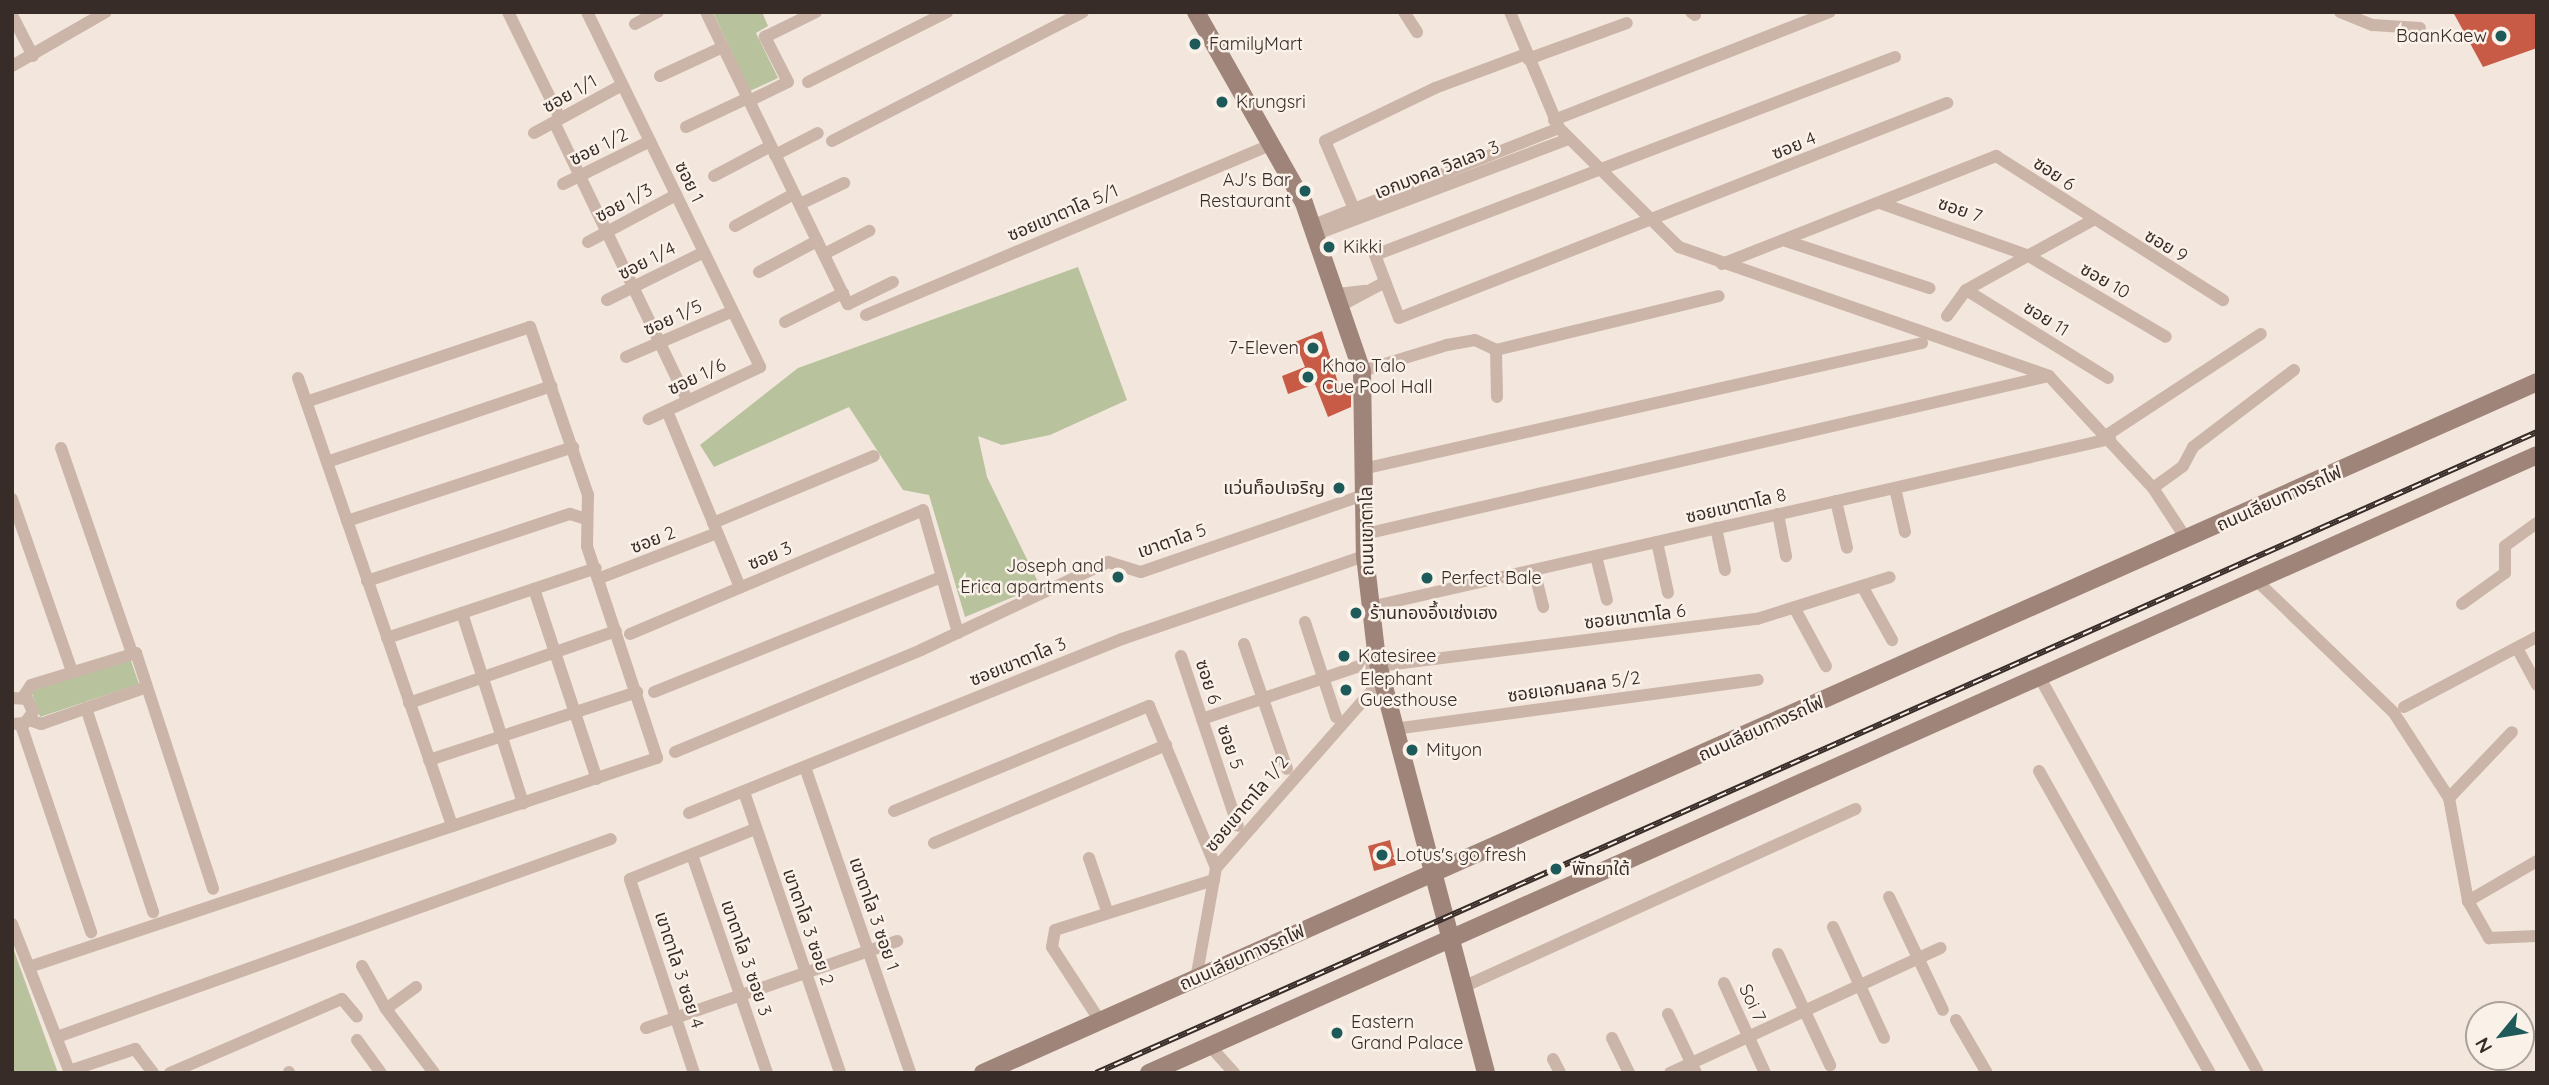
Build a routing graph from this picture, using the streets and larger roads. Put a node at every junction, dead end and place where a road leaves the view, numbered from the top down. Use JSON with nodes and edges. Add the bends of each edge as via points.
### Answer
{"nodes":[{"id":1,"x":106,"y":12,"type":"edge"},
{"id":2,"x":508,"y":12,"type":"edge"},
{"id":3,"x":587,"y":12,"type":"edge"},
{"id":4,"x":658,"y":12,"type":"edge"},
{"id":5,"x":706,"y":12,"type":"edge"},
{"id":6,"x":816,"y":12,"type":"edge"},
{"id":7,"x":947,"y":12,"type":"edge"},
{"id":8,"x":1083,"y":12,"type":"edge"},
{"id":9,"x":1196,"y":12,"type":"edge"},
{"id":10,"x":1404,"y":12,"type":"edge"},
{"id":11,"x":1510,"y":12,"type":"edge"},
{"id":12,"x":1830,"y":12,"type":"edge"},
{"id":13,"x":2340,"y":12,"type":"edge"},
{"id":14,"x":12,"y":15,"type":"edge"},
{"id":15,"x":89,"y":18,"type":"edge"},
{"id":16,"x":1627,"y":23,"type":"dead end"},
{"id":17,"x":635,"y":24,"type":"dead end"},
{"id":18,"x":2420,"y":28,"type":"dead end"},
{"id":19,"x":1417,"y":32,"type":"dead end"},
{"id":20,"x":723,"y":47,"type":"junction"},
{"id":21,"x":33,"y":56,"type":"junction"},
{"id":22,"x":1527,"y":56,"type":"junction"},
{"id":23,"x":1895,"y":57,"type":"dead end"},
{"id":24,"x":12,"y":66,"type":"edge"},
{"id":25,"x":660,"y":76,"type":"dead end"},
{"id":26,"x":808,"y":82,"type":"dead end"},
{"id":27,"x":622,"y":85,"type":"junction"},
{"id":28,"x":749,"y":100,"type":"junction"},
{"id":29,"x":1947,"y":103,"type":"dead end"},
{"id":30,"x":557,"y":121,"type":"junction"},
{"id":31,"x":1557,"y":124,"type":"junction"},
{"id":32,"x":686,"y":127,"type":"dead end"},
{"id":33,"x":534,"y":133,"type":"dead end"},
{"id":34,"x":818,"y":133,"type":"dead end"},
{"id":35,"x":1569,"y":139,"type":"junction"},
{"id":36,"x":650,"y":141,"type":"junction"},
{"id":37,"x":832,"y":141,"type":"dead end"},
{"id":38,"x":1273,"y":144,"type":"junction"},
{"id":39,"x":773,"y":150,"type":"junction"},
{"id":40,"x":1603,"y":168,"type":"junction"},
{"id":41,"x":580,"y":176,"type":"junction"},
{"id":42,"x":714,"y":176,"type":"dead end"},
{"id":43,"x":845,"y":183,"type":"dead end"},
{"id":44,"x":563,"y":184,"type":"dead end"},
{"id":45,"x":676,"y":195,"type":"junction"},
{"id":46,"x":797,"y":199,"type":"junction"},
{"id":47,"x":1880,"y":203,"type":"junction"},
{"id":48,"x":1354,"y":209,"type":"junction"},
{"id":49,"x":2091,"y":221,"type":"junction"},
{"id":50,"x":1654,"y":222,"type":"junction"},
{"id":51,"x":735,"y":226,"type":"dead end"},
{"id":52,"x":1315,"y":229,"type":"junction"},
{"id":53,"x":869,"y":231,"type":"dead end"},
{"id":54,"x":607,"y":232,"type":"junction"},
{"id":55,"x":817,"y":240,"type":"junction"},
{"id":56,"x":1786,"y":241,"type":"junction"},
{"id":57,"x":588,"y":242,"type":"dead end"},
{"id":58,"x":704,"y":252,"type":"junction"},
{"id":59,"x":824,"y":254,"type":"junction"},
{"id":60,"x":2027,"y":255,"type":"junction"},
{"id":61,"x":1722,"y":264,"type":"junction"},
{"id":62,"x":759,"y":272,"type":"dead end"},
{"id":63,"x":893,"y":282,"type":"dead end"},
{"id":64,"x":1385,"y":282,"type":"junction"},
{"id":65,"x":634,"y":288,"type":"junction"},
{"id":66,"x":1929,"y":288,"type":"dead end"},
{"id":67,"x":1966,"y":290,"type":"junction"},
{"id":68,"x":843,"y":293,"type":"junction"},
{"id":69,"x":1720,"y":296,"type":"dead end"},
{"id":70,"x":1340,"y":299,"type":"junction"},
{"id":71,"x":607,"y":300,"type":"dead end"},
{"id":72,"x":2223,"y":300,"type":"dead end"},
{"id":73,"x":733,"y":311,"type":"junction"},
{"id":74,"x":866,"y":315,"type":"dead end"},
{"id":75,"x":1947,"y":316,"type":"dead end"},
{"id":76,"x":785,"y":323,"type":"dead end"},
{"id":77,"x":2261,"y":334,"type":"dead end"},
{"id":78,"x":2166,"y":337,"type":"dead end"},
{"id":79,"x":660,"y":344,"type":"junction"},
{"id":80,"x":1923,"y":344,"type":"dead end"},
{"id":81,"x":1496,"y":349,"type":"junction"},
{"id":82,"x":626,"y":357,"type":"dead end"},
{"id":83,"x":760,"y":367,"type":"joint"},
{"id":84,"x":2294,"y":370,"type":"dead end"},
{"id":85,"x":1362,"y":371,"type":"junction"},
{"id":86,"x":2049,"y":376,"type":"junction"},
{"id":87,"x":298,"y":378,"type":"dead end"},
{"id":88,"x":2108,"y":378,"type":"dead end"},
{"id":89,"x":2537,"y":382,"type":"edge"},
{"id":90,"x":551,"y":386,"type":"junction"},
{"id":91,"x":1497,"y":397,"type":"dead end"},
{"id":92,"x":688,"y":401,"type":"junction"},
{"id":93,"x":306,"y":402,"type":"junction"},
{"id":94,"x":667,"y":411,"type":"junction"},
{"id":95,"x":649,"y":419,"type":"dead end"},
{"id":96,"x":2109,"y":437,"type":"junction"},
{"id":97,"x":573,"y":447,"type":"junction"},
{"id":98,"x":61,"y":448,"type":"dead end"},
{"id":99,"x":874,"y":456,"type":"dead end"},
{"id":100,"x":2536,"y":457,"type":"edge"},
{"id":101,"x":327,"y":462,"type":"junction"},
{"id":102,"x":1367,"y":468,"type":"junction"},
{"id":103,"x":1895,"y":488,"type":"junction"},
{"id":104,"x":2153,"y":488,"type":"junction"},
{"id":105,"x":1366,"y":494,"type":"junction"},
{"id":106,"x":12,"y":499,"type":"edge"},
{"id":107,"x":1836,"y":501,"type":"junction"},
{"id":108,"x":1778,"y":514,"type":"junction"},
{"id":109,"x":586,"y":519,"type":"junction"},
{"id":110,"x":347,"y":521,"type":"junction"},
{"id":111,"x":2537,"y":523,"type":"edge"},
{"id":112,"x":715,"y":528,"type":"junction"},
{"id":113,"x":1716,"y":528,"type":"junction"},
{"id":114,"x":1905,"y":532,"type":"dead end"},
{"id":115,"x":1365,"y":534,"type":"junction"},
{"id":116,"x":2186,"y":540,"type":"junction"},
{"id":117,"x":1657,"y":542,"type":"junction"},
{"id":118,"x":1847,"y":548,"type":"dead end"},
{"id":119,"x":1365,"y":555,"type":"junction"},
{"id":120,"x":1786,"y":555,"type":"dead end"},
{"id":121,"x":1597,"y":556,"type":"junction"},
{"id":122,"x":1534,"y":570,"type":"junction"},
{"id":123,"x":1725,"y":570,"type":"dead end"},
{"id":124,"x":598,"y":573,"type":"junction"},
{"id":125,"x":942,"y":577,"type":"junction"},
{"id":126,"x":1891,"y":577,"type":"dead end"},
{"id":127,"x":368,"y":580,"type":"junction"},
{"id":128,"x":2256,"y":580,"type":"junction"},
{"id":129,"x":1861,"y":586,"type":"junction"},
{"id":130,"x":740,"y":587,"type":"junction"},
{"id":131,"x":534,"y":589,"type":"junction"},
{"id":132,"x":1668,"y":593,"type":"dead end"},
{"id":133,"x":1607,"y":600,"type":"dead end"},
{"id":134,"x":2462,"y":604,"type":"dead end"},
{"id":135,"x":1370,"y":607,"type":"junction"},
{"id":136,"x":1543,"y":607,"type":"dead end"},
{"id":137,"x":1795,"y":609,"type":"junction"},
{"id":138,"x":462,"y":613,"type":"junction"},
{"id":139,"x":1305,"y":622,"type":"dead end"},
{"id":140,"x":616,"y":631,"type":"junction"},
{"id":141,"x":630,"y":634,"type":"dead end"},
{"id":142,"x":958,"y":634,"type":"junction"},
{"id":143,"x":2537,"y":637,"type":"edge"},
{"id":144,"x":387,"y":638,"type":"junction"},
{"id":145,"x":1892,"y":639,"type":"dead end"},
{"id":146,"x":1244,"y":643,"type":"dead end"},
{"id":147,"x":2517,"y":648,"type":"junction"},
{"id":148,"x":555,"y":652,"type":"junction"},
{"id":149,"x":132,"y":653,"type":"junction"},
{"id":150,"x":1181,"y":656,"type":"dead end"},
{"id":151,"x":1826,"y":666,"type":"dead end"},
{"id":152,"x":1379,"y":669,"type":"junction"},
{"id":153,"x":72,"y":671,"type":"junction"},
{"id":154,"x":2039,"y":676,"type":"junction"},
{"id":155,"x":482,"y":677,"type":"junction"},
{"id":156,"x":1324,"y":678,"type":"junction"},
{"id":157,"x":1758,"y":680,"type":"dead end"},
{"id":158,"x":2537,"y":685,"type":"edge"},
{"id":159,"x":147,"y":687,"type":"junction"},
{"id":160,"x":637,"y":692,"type":"junction"},
{"id":161,"x":654,"y":692,"type":"dead end"},
{"id":162,"x":17,"y":697,"type":"edge"},
{"id":163,"x":1263,"y":698,"type":"junction"},
{"id":164,"x":409,"y":703,"type":"junction"},
{"id":165,"x":2404,"y":707,"type":"dead end"},
{"id":166,"x":86,"y":709,"type":"junction"},
{"id":167,"x":575,"y":712,"type":"junction"},
{"id":168,"x":1336,"y":717,"type":"dead end"},
{"id":169,"x":1202,"y":719,"type":"junction"},
{"id":170,"x":21,"y":723,"type":"edge"},
{"id":171,"x":1394,"y":729,"type":"junction"},
{"id":172,"x":2512,"y":732,"type":"dead end"},
{"id":173,"x":502,"y":736,"type":"junction"},
{"id":174,"x":1166,"y":745,"type":"junction"},
{"id":175,"x":675,"y":752,"type":"dead end"},
{"id":176,"x":429,"y":760,"type":"junction"},
{"id":177,"x":805,"y":767,"type":"junction"},
{"id":178,"x":1287,"y":769,"type":"dead end"},
{"id":179,"x":2039,"y":771,"type":"dead end"},
{"id":180,"x":597,"y":779,"type":"junction"},
{"id":181,"x":744,"y":792,"type":"junction"},
{"id":182,"x":2449,"y":797,"type":"junction"},
{"id":183,"x":523,"y":803,"type":"junction"},
{"id":184,"x":1855,"y":808,"type":"dead end"},
{"id":185,"x":894,"y":811,"type":"dead end"},
{"id":186,"x":690,"y":813,"type":"dead end"},
{"id":187,"x":452,"y":826,"type":"junction"},
{"id":188,"x":1238,"y":826,"type":"dead end"},
{"id":189,"x":755,"y":829,"type":"junction"},
{"id":190,"x":611,"y":839,"type":"dead end"},
{"id":191,"x":934,"y":844,"type":"dead end"},
{"id":192,"x":692,"y":855,"type":"junction"},
{"id":193,"x":1090,"y":858,"type":"dead end"},
{"id":194,"x":2537,"y":862,"type":"edge"},
{"id":195,"x":1429,"y":873,"type":"junction"},
{"id":196,"x":1215,"y":874,"type":"junction"},
{"id":197,"x":213,"y":889,"type":"dead end"},
{"id":198,"x":1889,"y":897,"type":"dead end"},
{"id":199,"x":2468,"y":901,"type":"junction"},
{"id":200,"x":1107,"y":911,"type":"junction"},
{"id":201,"x":153,"y":912,"type":"dead end"},
{"id":202,"x":12,"y":923,"type":"edge"},
{"id":203,"x":1833,"y":927,"type":"dead end"},
{"id":204,"x":91,"y":932,"type":"dead end"},
{"id":205,"x":2537,"y":936,"type":"edge"},
{"id":206,"x":1448,"y":939,"type":"junction"},
{"id":207,"x":897,"y":942,"type":"dead end"},
{"id":208,"x":1941,"y":948,"type":"dead end"},
{"id":209,"x":869,"y":951,"type":"junction"},
{"id":210,"x":1778,"y":954,"type":"dead end"},
{"id":211,"x":1918,"y":959,"type":"junction"},
{"id":212,"x":362,"y":966,"type":"dead end"},
{"id":213,"x":29,"y":967,"type":"junction"},
{"id":214,"x":806,"y":972,"type":"junction"},
{"id":215,"x":1196,"y":979,"type":"junction"},
{"id":216,"x":1724,"y":983,"type":"dead end"},
{"id":217,"x":1860,"y":985,"type":"junction"},
{"id":218,"x":416,"y":987,"type":"dead end"},
{"id":219,"x":1463,"y":987,"type":"junction"},
{"id":220,"x":740,"y":995,"type":"junction"},
{"id":221,"x":386,"y":1009,"type":"junction"},
{"id":222,"x":1943,"y":1010,"type":"dead end"},
{"id":223,"x":1805,"y":1011,"type":"junction"},
{"id":224,"x":1668,"y":1014,"type":"dead end"},
{"id":225,"x":357,"y":1017,"type":"dead end"},
{"id":226,"x":676,"y":1018,"type":"junction"},
{"id":227,"x":1956,"y":1020,"type":"dead end"},
{"id":228,"x":1100,"y":1021,"type":"junction"},
{"id":229,"x":646,"y":1028,"type":"dead end"},
{"id":230,"x":57,"y":1037,"type":"junction"},
{"id":231,"x":1748,"y":1037,"type":"junction"},
{"id":232,"x":1612,"y":1038,"type":"dead end"},
{"id":233,"x":1884,"y":1038,"type":"dead end"},
{"id":234,"x":357,"y":1040,"type":"dead end"},
{"id":235,"x":1209,"y":1045,"type":"junction"},
{"id":236,"x":1553,"y":1059,"type":"dead end"},
{"id":237,"x":1830,"y":1065,"type":"dead end"},
{"id":238,"x":1694,"y":1068,"type":"edge"},
{"id":239,"x":70,"y":1072,"type":"edge"},
{"id":240,"x":910,"y":1072,"type":"edge"},
{"id":241,"x":153,"y":1073,"type":"edge"},
{"id":242,"x":170,"y":1073,"type":"edge"},
{"id":243,"x":381,"y":1073,"type":"edge"},
{"id":244,"x":434,"y":1073,"type":"edge"},
{"id":245,"x":694,"y":1073,"type":"edge"},
{"id":246,"x":766,"y":1073,"type":"edge"},
{"id":247,"x":840,"y":1073,"type":"edge"},
{"id":248,"x":984,"y":1073,"type":"edge"},
{"id":249,"x":1149,"y":1073,"type":"edge"},
{"id":250,"x":1234,"y":1073,"type":"edge"},
{"id":251,"x":1486,"y":1073,"type":"edge"},
{"id":252,"x":1560,"y":1073,"type":"edge"},
{"id":253,"x":1629,"y":1073,"type":"edge"},
{"id":254,"x":1670,"y":1073,"type":"edge"},
{"id":255,"x":1765,"y":1073,"type":"edge"},
{"id":256,"x":1987,"y":1073,"type":"edge"},
{"id":257,"x":2210,"y":1073,"type":"edge"},
{"id":258,"x":2258,"y":1073,"type":"edge"}],
"edges":[{"from":1,"to":15,"type":"street"},
{"from":2,"to":30,"type":"street"},
{"from":3,"to":27,"type":"street","name":"ซอย 1"},
{"from":4,"to":17,"type":"street"},
{"from":5,"to":20,"type":"street"},
{"from":6,"to":28,"type":"street","via":[[765,37],[788,82]]},
{"from":7,"to":26,"type":"street"},
{"from":8,"to":37,"type":"street"},
{"from":9,"to":38,"type":"street","name":"ถนนเขาตาโล"},
{"from":10,"to":19,"type":"street"},
{"from":11,"to":22,"type":"street"},
{"from":12,"to":31,"type":"street","name":"เอกมงคล วิลเลจ 3"},
{"from":13,"to":18,"type":"street","via":[[2373,25]]},
{"from":14,"to":21,"type":"street"},
{"from":15,"to":21,"type":"street"},
{"from":16,"to":22,"type":"street"},
{"from":20,"to":25,"type":"street"},
{"from":20,"to":28,"type":"street"},
{"from":21,"to":24,"type":"street"},
{"from":22,"to":31,"type":"street"},
{"from":22,"to":48,"type":"street","via":[[1435,88],[1325,141]]},
{"from":23,"to":40,"type":"street"},
{"from":27,"to":30,"type":"street","name":"ซอย 1/1"},
{"from":27,"to":36,"type":"street","name":"ซอย 1"},
{"from":28,"to":32,"type":"street"},
{"from":28,"to":39,"type":"street"},
{"from":29,"to":50,"type":"street","name":"ซอย 4"},
{"from":30,"to":33,"type":"street","name":"ซอย 1/1"},
{"from":30,"to":41,"type":"street"},
{"from":31,"to":35,"type":"street"},
{"from":31,"to":48,"type":"street","name":"เอกมงคล วิลเลจ 3"},
{"from":34,"to":39,"type":"street"},
{"from":35,"to":40,"type":"street"},
{"from":35,"to":52,"type":"street","name":"เอกมงคล วิลเลจ 3"},
{"from":36,"to":41,"type":"street","name":"ซอย 1/2"},
{"from":36,"to":45,"type":"street","name":"ซอย 1"},
{"from":38,"to":52,"type":"street","name":"ถนนเขาตาโล"},
{"from":38,"to":74,"type":"street","name":"ซอยเขาตาโล 5/1"},
{"from":39,"to":42,"type":"street"},
{"from":39,"to":46,"type":"street"},
{"from":40,"to":50,"type":"street"},
{"from":40,"to":64,"type":"street","via":[[1375,255]]},
{"from":41,"to":44,"type":"street","name":"ซอย 1/2"},
{"from":41,"to":54,"type":"street"},
{"from":43,"to":46,"type":"street"},
{"from":45,"to":54,"type":"street","name":"ซอย 1/3"},
{"from":45,"to":58,"type":"street","name":"ซอย 1"},
{"from":46,"to":51,"type":"street"},
{"from":46,"to":55,"type":"street"},
{"from":47,"to":49,"type":"street","name":"ซอย 6","via":[[1996,156]]},
{"from":47,"to":56,"type":"street"},
{"from":47,"to":60,"type":"street","name":"ซอย 7"},
{"from":48,"to":52,"type":"street","name":"เอกมงคล วิลเลจ 3"},
{"from":49,"to":60,"type":"street"},
{"from":49,"to":72,"type":"street","name":"ซอย 9"},
{"from":50,"to":61,"type":"street","via":[[1679,247]]},
{"from":50,"to":64,"type":"street","name":"ซอย 4","via":[[1399,318]]},
{"from":52,"to":70,"type":"street","name":"ถนนเขาตาโล"},
{"from":53,"to":59,"type":"street"},
{"from":54,"to":57,"type":"street","name":"ซอย 1/3"},
{"from":54,"to":65,"type":"street"},
{"from":55,"to":59,"type":"street"},
{"from":55,"to":62,"type":"street"},
{"from":56,"to":61,"type":"street"},
{"from":56,"to":66,"type":"street"},
{"from":58,"to":65,"type":"street","name":"ซอย 1/4"},
{"from":58,"to":73,"type":"street","name":"ซอย 1"},
{"from":59,"to":68,"type":"street"},
{"from":60,"to":67,"type":"street"},
{"from":60,"to":78,"type":"street","name":"ซอย 10"},
{"from":61,"to":86,"type":"street"},
{"from":63,"to":68,"type":"street","via":[[848,304]]},
{"from":64,"to":70,"type":"street"},
{"from":65,"to":71,"type":"street","name":"ซอย 1/4"},
{"from":65,"to":79,"type":"street"},
{"from":67,"to":75,"type":"street"},
{"from":67,"to":88,"type":"street","name":"ซอย 11"},
{"from":68,"to":76,"type":"street"},
{"from":69,"to":81,"type":"street"},
{"from":70,"to":85,"type":"street","name":"ถนนเขาตาโล"},
{"from":73,"to":79,"type":"street","name":"ซอย 1/5"},
{"from":73,"to":83,"type":"street","name":"ซอย 1"},
{"from":77,"to":96,"type":"street"},
{"from":79,"to":82,"type":"street","name":"ซอย 1/5"},
{"from":79,"to":92,"type":"street"},
{"from":80,"to":102,"type":"street"},
{"from":81,"to":85,"type":"street","via":[[1475,340]]},
{"from":81,"to":91,"type":"street"},
{"from":83,"to":92,"type":"street","name":"ซอย 1/6"},
{"from":84,"to":104,"type":"street","via":[[2193,447],[2183,466]]},
{"from":85,"to":102,"type":"street","name":"ถนนเขาตาโล"},
{"from":86,"to":96,"type":"street"},
{"from":86,"to":115,"type":"street"},
{"from":87,"to":93,"type":"street"},
{"from":89,"to":116,"type":"street","name":"ถนนเลียบทางรถไฟ"},
{"from":90,"to":93,"type":"street","via":[[530,327]]},
{"from":90,"to":97,"type":"street"},
{"from":90,"to":101,"type":"street"},
{"from":92,"to":94,"type":"street","name":"ซอย 1/6"},
{"from":93,"to":101,"type":"street"},
{"from":94,"to":95,"type":"street","name":"ซอย 1/6"},
{"from":94,"to":112,"type":"street"},
{"from":96,"to":103,"type":"street","name":"ซอยเขาตาโล 8"},
{"from":96,"to":104,"type":"street"},
{"from":97,"to":109,"type":"street","via":[[589,495]]},
{"from":97,"to":110,"type":"street"},
{"from":98,"to":149,"type":"street"},
{"from":99,"to":112,"type":"street"},
{"from":100,"to":128,"type":"street"},
{"from":101,"to":110,"type":"street"},
{"from":102,"to":105,"type":"street","name":"ถนนเขาตาโล"},
{"from":103,"to":107,"type":"street","name":"ซอยเขาตาโล 8"},
{"from":103,"to":114,"type":"street"},
{"from":104,"to":116,"type":"street"},
{"from":105,"to":115,"type":"street","name":"ถนนเขาตาโล"},
{"from":105,"to":142,"type":"street","name":"เขาตาโล 5","via":[[1141,572],[1108,562]]},
{"from":106,"to":153,"type":"street"},
{"from":107,"to":108,"type":"street","name":"ซอยเขาตาโล 8"},
{"from":107,"to":118,"type":"street"},
{"from":108,"to":113,"type":"street","name":"ซอยเขาตาโล 8"},
{"from":108,"to":120,"type":"street"},
{"from":109,"to":124,"type":"street"},
{"from":109,"to":127,"type":"street","via":[[570,514]]},
{"from":110,"to":127,"type":"street"},
{"from":111,"to":134,"type":"street","via":[[2505,546],[2505,573]]},
{"from":112,"to":124,"type":"street","name":"ซอย 2"},
{"from":112,"to":130,"type":"street"},
{"from":113,"to":117,"type":"street","name":"ซอยเขาตาโล 8"},
{"from":113,"to":123,"type":"street"},
{"from":115,"to":119,"type":"street","name":"ถนนเขาตาโล"},
{"from":116,"to":195,"type":"street","name":"ถนนเลียบทางรถไฟ"},
{"from":117,"to":121,"type":"street","name":"ซอยเขาตาโล 8"},
{"from":117,"to":132,"type":"street"},
{"from":119,"to":135,"type":"street","name":"ถนนเขาตาโล"},
{"from":119,"to":177,"type":"street","name":"ซอยเขาตาโล 3","via":[[1122,639]]},
{"from":121,"to":122,"type":"street","name":"ซอยเขาตาโล 8"},
{"from":121,"to":133,"type":"street"},
{"from":122,"to":135,"type":"street","name":"ซอยเขาตาโล 8"},
{"from":122,"to":136,"type":"street"},
{"from":124,"to":131,"type":"street","name":"ซอย 2"},
{"from":124,"to":140,"type":"street"},
{"from":125,"to":130,"type":"street","name":"ซอย 3","via":[[923,510]]},
{"from":125,"to":142,"type":"street"},
{"from":125,"to":161,"type":"street"},
{"from":126,"to":129,"type":"street","name":"ซอยเขาตาโล 6"},
{"from":127,"to":144,"type":"street"},
{"from":128,"to":154,"type":"street"},
{"from":128,"to":182,"type":"street","via":[[2394,713]]},
{"from":129,"to":137,"type":"street","name":"ซอยเขาตาโล 6"},
{"from":129,"to":145,"type":"street"},
{"from":130,"to":141,"type":"street","name":"ซอย 3"},
{"from":131,"to":138,"type":"street","name":"ซอย 2"},
{"from":131,"to":148,"type":"street"},
{"from":135,"to":152,"type":"street","name":"ถนนเขาตาโล"},
{"from":137,"to":151,"type":"street"},
{"from":137,"to":152,"type":"street","name":"ซอยเขาตาโล 6"},
{"from":138,"to":144,"type":"street","name":"ซอย 2"},
{"from":138,"to":155,"type":"street"},
{"from":139,"to":156,"type":"street"},
{"from":140,"to":148,"type":"street"},
{"from":140,"to":160,"type":"street"},
{"from":142,"to":175,"type":"street","name":"เขาตาโล 5"},
{"from":143,"to":147,"type":"street"},
{"from":144,"to":164,"type":"street"},
{"from":146,"to":163,"type":"street"},
{"from":147,"to":158,"type":"street"},
{"from":147,"to":165,"type":"street"},
{"from":148,"to":155,"type":"street"},
{"from":148,"to":167,"type":"street"},
{"from":149,"to":153,"type":"street"},
{"from":149,"to":159,"type":"street"},
{"from":150,"to":169,"type":"street","name":"ซอย 6"},
{"from":152,"to":156,"type":"street","name":"ซอยเขาตาโล 6"},
{"from":152,"to":171,"type":"street","name":"ถนนเขาตาโล"},
{"from":152,"to":196,"type":"street","name":"ซอยเขาตาโล 1/2"},
{"from":153,"to":162,"type":"street","via":[[31,685]]},
{"from":154,"to":206,"type":"street"},
{"from":154,"to":258,"type":"street"},
{"from":155,"to":164,"type":"street"},
{"from":155,"to":173,"type":"street"},
{"from":156,"to":163,"type":"street","name":"ซอยเขาตาโล 6"},
{"from":156,"to":168,"type":"street"},
{"from":157,"to":171,"type":"street","name":"ซอยเอกมลคล 5/2"},
{"from":159,"to":166,"type":"street"},
{"from":159,"to":197,"type":"street"},
{"from":160,"to":167,"type":"street"},
{"from":160,"to":180,"type":"street","via":[[657,758]]},
{"from":162,"to":170,"type":"street","via":[[32,707]]},
{"from":163,"to":169,"type":"street","name":"ซอยเขาตาโล 6"},
{"from":163,"to":178,"type":"street"},
{"from":164,"to":176,"type":"street"},
{"from":166,"to":170,"type":"street","via":[[41,724]]},
{"from":166,"to":201,"type":"street"},
{"from":167,"to":173,"type":"street"},
{"from":167,"to":180,"type":"street"},
{"from":169,"to":188,"type":"street","name":"ซอย 5"},
{"from":170,"to":204,"type":"street"},
{"from":171,"to":195,"type":"street","name":"ถนนเขาตาโล"},
{"from":172,"to":182,"type":"street"},
{"from":173,"to":176,"type":"street"},
{"from":173,"to":183,"type":"street"},
{"from":174,"to":185,"type":"street","via":[[1149,706]]},
{"from":174,"to":191,"type":"street"},
{"from":174,"to":196,"type":"street"},
{"from":176,"to":187,"type":"street"},
{"from":177,"to":181,"type":"street","name":"ซอยเขาตาโล 3"},
{"from":177,"to":209,"type":"street","name":"เขาตาโล 3 ซอย 1"},
{"from":179,"to":257,"type":"street"},
{"from":180,"to":183,"type":"street"},
{"from":181,"to":186,"type":"street","name":"ซอยเขาตาโล 3"},
{"from":181,"to":189,"type":"street","name":"เขาตาโล 3 ซอย 2"},
{"from":182,"to":199,"type":"street"},
{"from":183,"to":187,"type":"street"},
{"from":184,"to":219,"type":"street"},
{"from":187,"to":213,"type":"street"},
{"from":189,"to":192,"type":"street"},
{"from":189,"to":214,"type":"street","name":"เขาตาโล 3 ซอย 2"},
{"from":190,"to":230,"type":"street"},
{"from":192,"to":220,"type":"street","name":"เขาตาโล 3 ซอย 3"},
{"from":192,"to":226,"type":"street","name":"เขาตาโล 3 ซอย 4","via":[[630,879]]},
{"from":193,"to":200,"type":"street"},
{"from":194,"to":199,"type":"street"},
{"from":195,"to":206,"type":"street","name":"ถนนเขาตาโล"},
{"from":195,"to":215,"type":"street","name":"ถนนเลียบทางรถไฟ"},
{"from":196,"to":200,"type":"street"},
{"from":196,"to":215,"type":"street","name":"ซอยเขาตาโล 1/2"},
{"from":198,"to":211,"type":"street"},
{"from":199,"to":205,"type":"street","via":[[2489,938]]},
{"from":200,"to":228,"type":"street","via":[[1051,936]]},
{"from":202,"to":213,"type":"street"},
{"from":203,"to":217,"type":"street"},
{"from":206,"to":219,"type":"street","name":"ถนนเขาตาโล"},
{"from":206,"to":235,"type":"street"},
{"from":207,"to":209,"type":"street"},
{"from":208,"to":211,"type":"street"},
{"from":209,"to":214,"type":"street"},
{"from":209,"to":240,"type":"street","name":"เขาตาโล 3 ซอย 1"},
{"from":210,"to":223,"type":"street"},
{"from":211,"to":217,"type":"street"},
{"from":211,"to":222,"type":"street"},
{"from":212,"to":221,"type":"street"},
{"from":213,"to":230,"type":"street"},
{"from":214,"to":220,"type":"street"},
{"from":214,"to":247,"type":"street","name":"เขาตาโล 3 ซอย 2"},
{"from":215,"to":228,"type":"street","name":"ถนนเลียบทางรถไฟ"},
{"from":216,"to":231,"type":"street","name":"Soi 7"},
{"from":217,"to":223,"type":"street"},
{"from":217,"to":233,"type":"street"},
{"from":218,"to":221,"type":"street"},
{"from":219,"to":251,"type":"street","name":"ถนนเขาตาโล"},
{"from":220,"to":226,"type":"street"},
{"from":220,"to":246,"type":"street","name":"เขาตาโล 3 ซอย 3"},
{"from":221,"to":244,"type":"street"},
{"from":223,"to":231,"type":"street"},
{"from":223,"to":237,"type":"street"},
{"from":224,"to":238,"type":"street"},
{"from":225,"to":242,"type":"street","via":[[341,999]]},
{"from":226,"to":229,"type":"street"},
{"from":226,"to":245,"type":"street","name":"เขาตาโล 3 ซอย 4"},
{"from":227,"to":256,"type":"street"},
{"from":228,"to":248,"type":"street","name":"ถนนเลียบทางรถไฟ"},
{"from":230,"to":239,"type":"street"},
{"from":231,"to":238,"type":"street"},
{"from":231,"to":255,"type":"street","name":"Soi 7"},
{"from":232,"to":253,"type":"street"},
{"from":234,"to":243,"type":"street"},
{"from":235,"to":249,"type":"street"},
{"from":235,"to":250,"type":"street"},
{"from":236,"to":252,"type":"street"},
{"from":238,"to":254,"type":"street"},
{"from":239,"to":241,"type":"street","via":[[135,1049]]}]}
